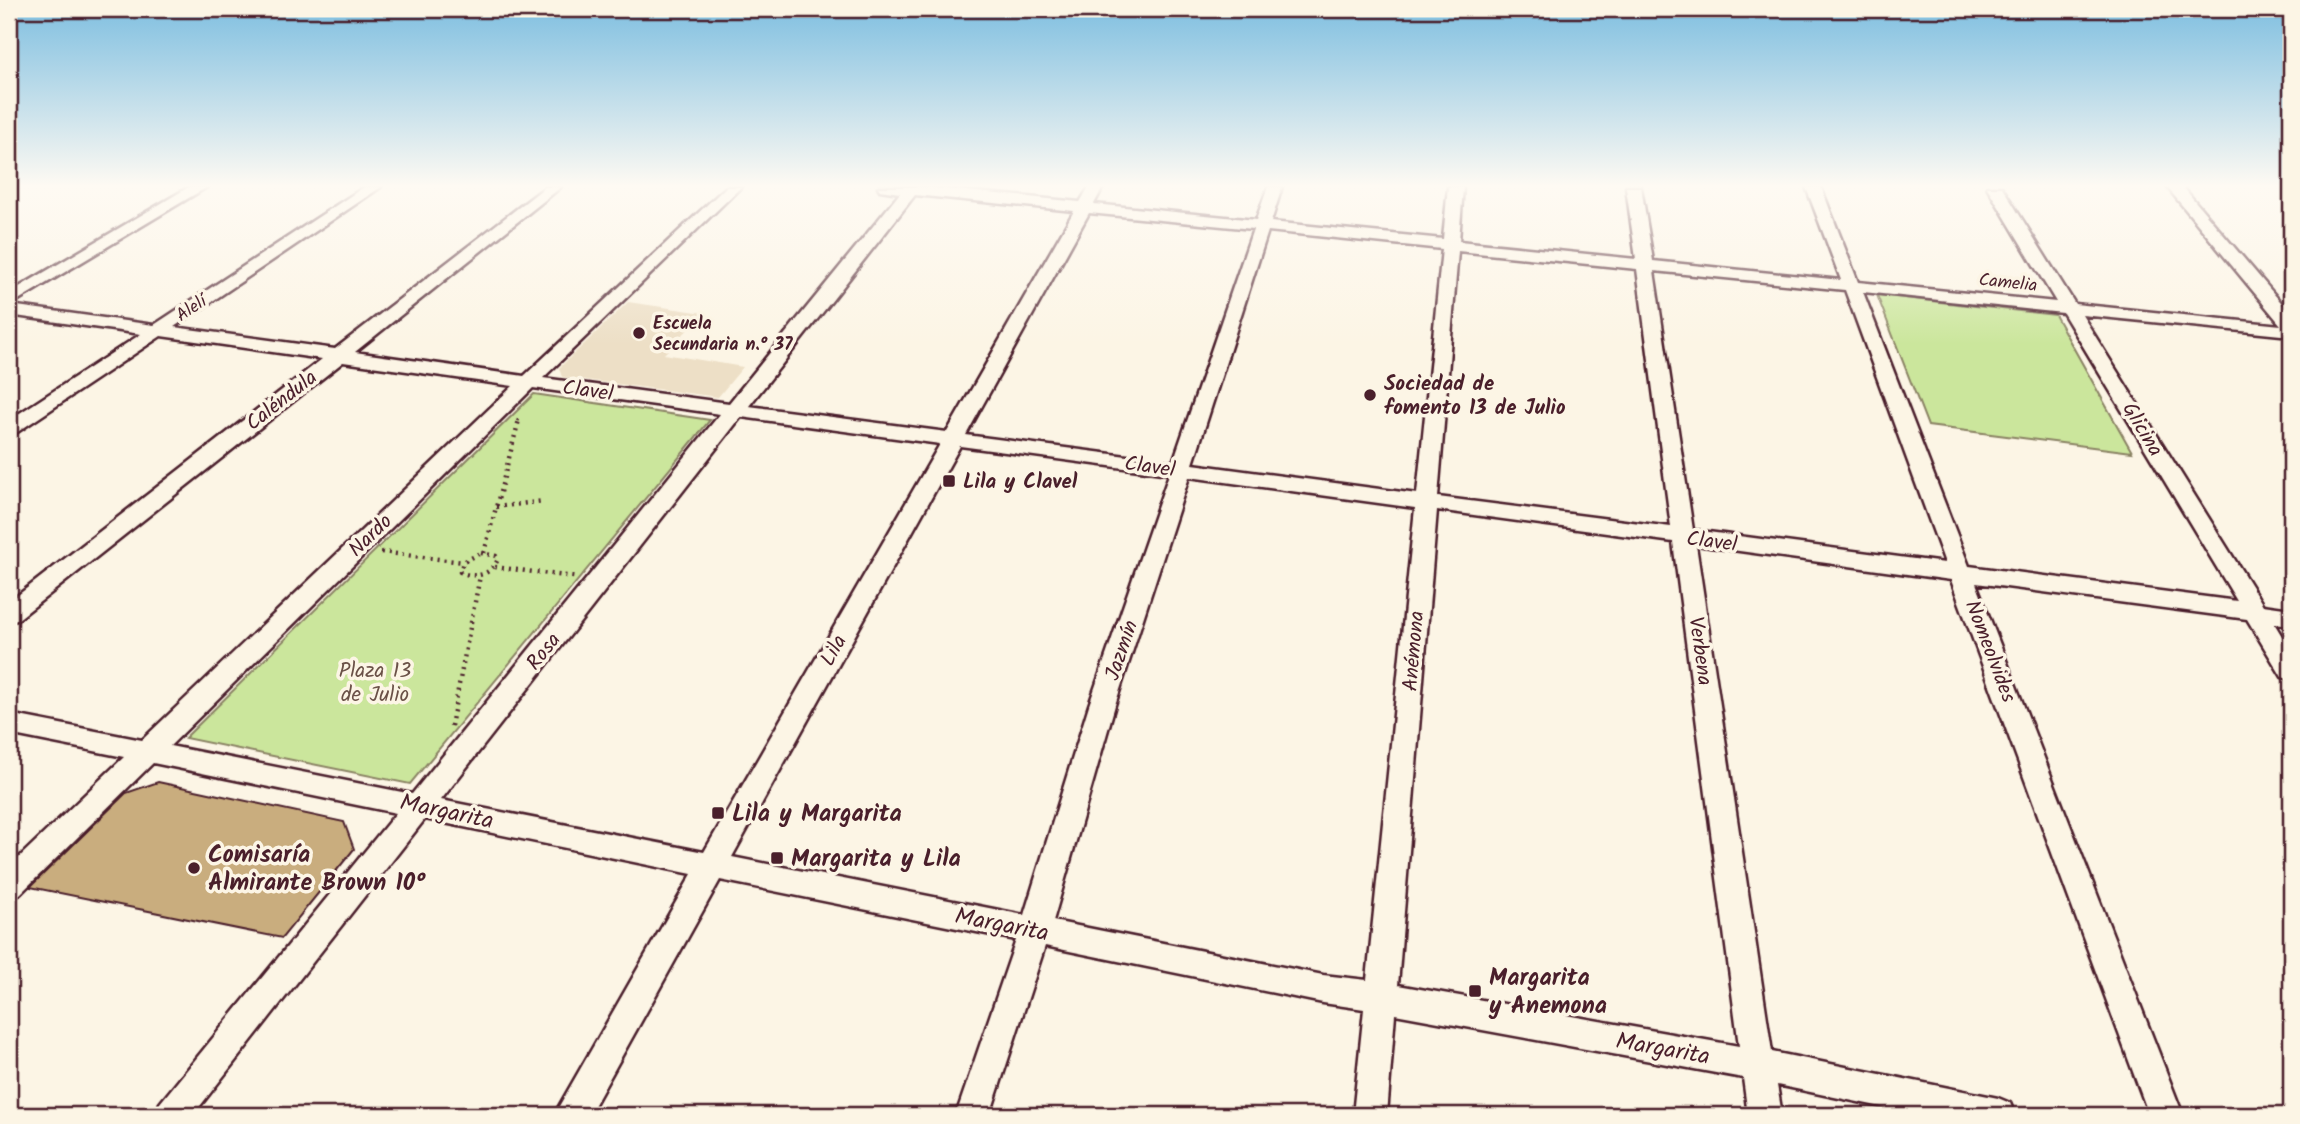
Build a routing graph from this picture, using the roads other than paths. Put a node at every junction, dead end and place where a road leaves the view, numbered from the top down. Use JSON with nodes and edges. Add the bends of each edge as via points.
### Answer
{"nodes":[{"id":1,"x":111,"y":239,"type":"edge"},
{"id":2,"x":294,"y":239,"type":"edge"},
{"id":3,"x":487,"y":239,"type":"edge"},
{"id":4,"x":679,"y":239,"type":"edge"},
{"id":5,"x":871,"y":239,"type":"edge"},
{"id":6,"x":1065,"y":239,"type":"edge"},
{"id":7,"x":1258,"y":239,"type":"edge"},
{"id":8,"x":1407,"y":239,"type":"edge"},
{"id":9,"x":1452,"y":239,"type":"edge"},
{"id":10,"x":1642,"y":239,"type":"edge"},
{"id":11,"x":1835,"y":239,"type":"edge"},
{"id":12,"x":2027,"y":239,"type":"edge"},
{"id":13,"x":2219,"y":239,"type":"edge"},
{"id":14,"x":1452,"y":244,"type":"junction"},
{"id":15,"x":1646,"y":264,"type":"junction"},
{"id":16,"x":1852,"y":284,"type":"junction"},
{"id":17,"x":9,"y":300,"type":"edge"},
{"id":18,"x":2069,"y":308,"type":"junction"},
{"id":19,"x":9,"y":310,"type":"edge"},
{"id":20,"x":2291,"y":325,"type":"edge"},
{"id":21,"x":157,"y":330,"type":"junction"},
{"id":22,"x":2291,"y":331,"type":"edge"},
{"id":23,"x":338,"y":355,"type":"junction"},
{"id":24,"x":528,"y":382,"type":"junction"},
{"id":25,"x":736,"y":410,"type":"junction"},
{"id":26,"x":9,"y":429,"type":"edge"},
{"id":27,"x":951,"y":439,"type":"junction"},
{"id":28,"x":1181,"y":470,"type":"junction"},
{"id":29,"x":1426,"y":503,"type":"junction"},
{"id":30,"x":1686,"y":538,"type":"junction"},
{"id":31,"x":1961,"y":573,"type":"junction"},
{"id":32,"x":2255,"y":612,"type":"junction"},
{"id":33,"x":9,"y":614,"type":"edge"},
{"id":34,"x":2291,"y":617,"type":"edge"},
{"id":35,"x":2291,"y":671,"type":"edge"},
{"id":36,"x":9,"y":723,"type":"edge"},
{"id":37,"x":148,"y":751,"type":"junction"},
{"id":38,"x":421,"y":805,"type":"junction"},
{"id":39,"x":711,"y":867,"type":"junction"},
{"id":40,"x":9,"y":886,"type":"edge"},
{"id":41,"x":1035,"y":930,"type":"junction"},
{"id":42,"x":1382,"y":997,"type":"junction"},
{"id":43,"x":1757,"y":1065,"type":"junction"},
{"id":44,"x":173,"y":1115,"type":"edge"},
{"id":45,"x":571,"y":1115,"type":"edge"},
{"id":46,"x":973,"y":1115,"type":"edge"},
{"id":47,"x":1370,"y":1115,"type":"edge"},
{"id":48,"x":1765,"y":1115,"type":"edge"},
{"id":49,"x":1998,"y":1115,"type":"edge"},
{"id":50,"x":2166,"y":1115,"type":"edge"}],
"edges":[{"from":1,"to":17,"type":"street"},
{"from":2,"to":21,"type":"street","name":"Alelí"},
{"from":3,"to":23,"type":"street","name":"Caléndula"},
{"from":4,"to":24,"type":"street","name":"Nardo"},
{"from":5,"to":25,"type":"street","name":"Rosa"},
{"from":6,"to":27,"type":"street","name":"Lila"},
{"from":7,"to":28,"type":"street","name":"Jazmín"},
{"from":8,"to":14,"type":"street","name":"Camelia"},
{"from":9,"to":14,"type":"street","name":"Anémona"},
{"from":10,"to":15,"type":"street","name":"Verbena"},
{"from":11,"to":16,"type":"street","name":"Nomeolvides"},
{"from":12,"to":18,"type":"street","name":"Glicina"},
{"from":13,"to":20,"type":"street"},
{"from":14,"to":15,"type":"street","name":"Camelia"},
{"from":14,"to":29,"type":"street","name":"Anémona"},
{"from":15,"to":16,"type":"street","name":"Camelia"},
{"from":15,"to":30,"type":"street","name":"Verbena"},
{"from":16,"to":18,"type":"street","name":"Camelia"},
{"from":16,"to":31,"type":"street","name":"Nomeolvides"},
{"from":18,"to":22,"type":"street","name":"Camelia"},
{"from":18,"to":32,"type":"street","name":"Glicina"},
{"from":19,"to":21,"type":"street","name":"Clavel"},
{"from":21,"to":23,"type":"street","name":"Clavel"},
{"from":21,"to":26,"type":"street","name":"Alelí"},
{"from":23,"to":24,"type":"street","name":"Clavel"},
{"from":23,"to":33,"type":"street","name":"Caléndula"},
{"from":24,"to":25,"type":"street","name":"Clavel"},
{"from":24,"to":37,"type":"street","name":"Nardo"},
{"from":25,"to":27,"type":"street","name":"Clavel"},
{"from":25,"to":38,"type":"street","name":"Rosa"},
{"from":27,"to":28,"type":"street","name":"Clavel"},
{"from":27,"to":39,"type":"street","name":"Lila"},
{"from":28,"to":29,"type":"street","name":"Clavel"},
{"from":28,"to":41,"type":"street","name":"Jazmín","via":[[1102,705]]},
{"from":29,"to":30,"type":"street","name":"Clavel"},
{"from":29,"to":42,"type":"street","name":"Anémona"},
{"from":30,"to":31,"type":"street","name":"Clavel"},
{"from":30,"to":43,"type":"street","name":"Verbena"},
{"from":31,"to":32,"type":"street","name":"Clavel"},
{"from":31,"to":50,"type":"street","name":"Nomeolvides"},
{"from":32,"to":34,"type":"street","name":"Clavel"},
{"from":32,"to":35,"type":"street","name":"Glicina"},
{"from":36,"to":37,"type":"street","name":"Margarita"},
{"from":37,"to":38,"type":"street","name":"Margarita"},
{"from":37,"to":40,"type":"street","name":"Nardo"},
{"from":38,"to":39,"type":"street","name":"Margarita"},
{"from":38,"to":44,"type":"street","name":"Rosa"},
{"from":39,"to":41,"type":"street","name":"Margarita"},
{"from":39,"to":45,"type":"street","name":"Lila"},
{"from":41,"to":42,"type":"street","name":"Margarita"},
{"from":41,"to":46,"type":"street","name":"Jazmín"},
{"from":42,"to":43,"type":"street","name":"Margarita"},
{"from":42,"to":47,"type":"street","name":"Anémona"},
{"from":43,"to":48,"type":"street","name":"Verbena"},
{"from":43,"to":49,"type":"street","name":"Margarita"}]}
